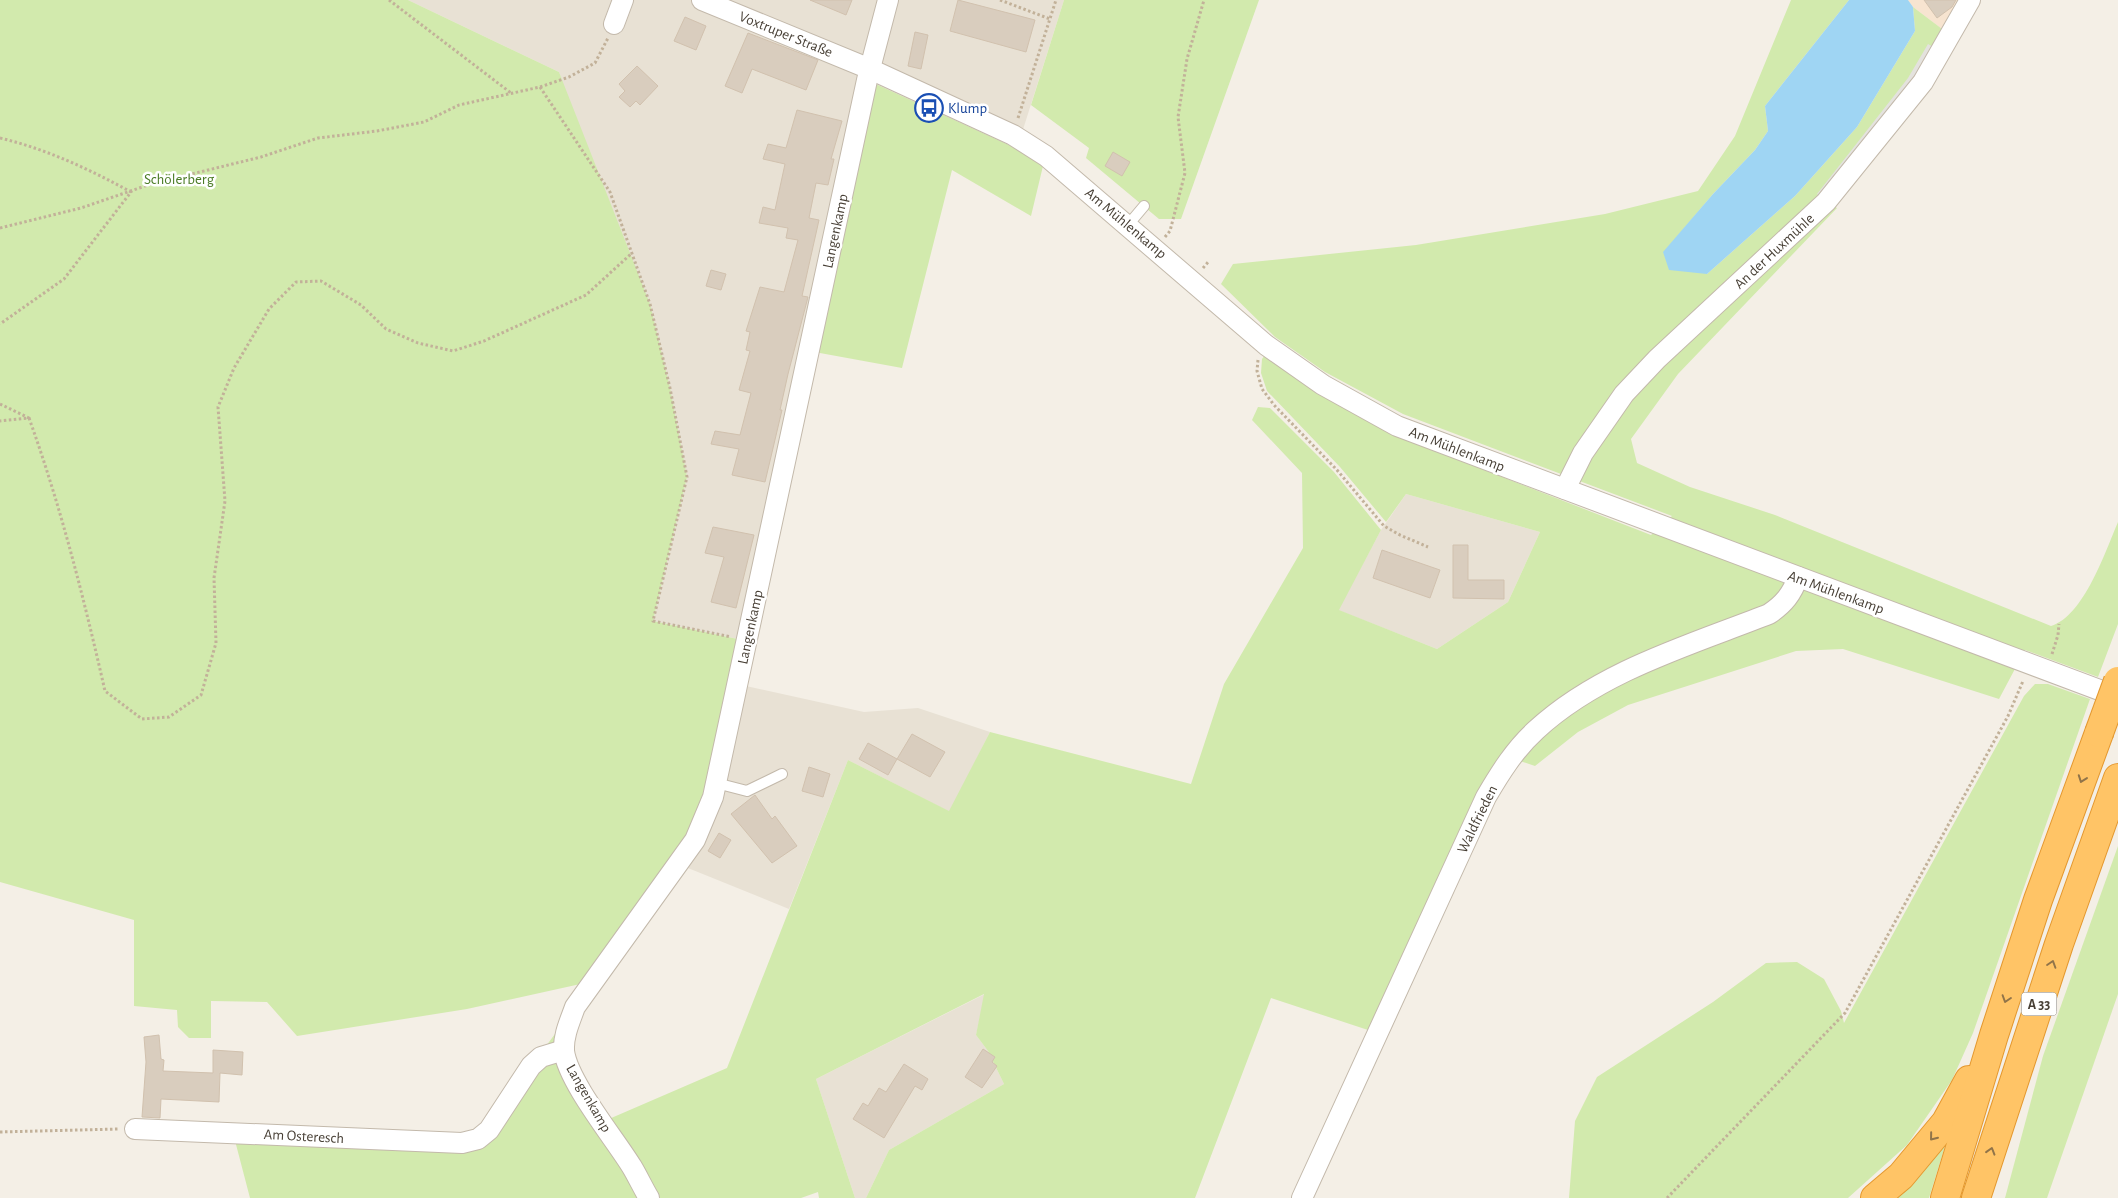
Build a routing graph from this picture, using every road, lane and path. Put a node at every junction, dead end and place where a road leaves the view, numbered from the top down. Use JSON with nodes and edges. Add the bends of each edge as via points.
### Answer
{"nodes":[{"id":1,"x":389,"y":0,"type":"edge"},
{"id":2,"x":623,"y":0,"type":"edge"},
{"id":3,"x":702,"y":0,"type":"edge"},
{"id":4,"x":888,"y":0,"type":"edge"},
{"id":5,"x":1000,"y":0,"type":"edge"},
{"id":6,"x":1056,"y":0,"type":"edge"},
{"id":7,"x":1204,"y":0,"type":"edge"},
{"id":8,"x":1970,"y":0,"type":"edge"},
{"id":9,"x":1050,"y":19,"type":"junction"},
{"id":10,"x":614,"y":24,"type":"joint"},
{"id":11,"x":870,"y":69,"type":"junction"},
{"id":12,"x":540,"y":87,"type":"junction"},
{"id":13,"x":511,"y":93,"type":"junction"},
{"id":14,"x":1013,"y":135,"type":"junction"},
{"id":15,"x":0,"y":138,"type":"edge"},
{"id":16,"x":131,"y":192,"type":"junction"},
{"id":17,"x":1144,"y":206,"type":"dead end"},
{"id":18,"x":1128,"y":225,"type":"junction"},
{"id":19,"x":0,"y":228,"type":"edge"},
{"id":20,"x":1156,"y":248,"type":"junction"},
{"id":21,"x":632,"y":253,"type":"junction"},
{"id":22,"x":0,"y":324,"type":"edge"},
{"id":23,"x":1266,"y":345,"type":"junction"},
{"id":24,"x":0,"y":404,"type":"edge"},
{"id":25,"x":29,"y":418,"type":"junction"},
{"id":26,"x":0,"y":422,"type":"edge"},
{"id":27,"x":1565,"y":489,"type":"junction"},
{"id":28,"x":1428,"y":547,"type":"dead end"},
{"id":29,"x":1798,"y":578,"type":"junction"},
{"id":30,"x":2059,"y":624,"type":"dead end"},
{"id":31,"x":747,"y":641,"type":"junction"},
{"id":32,"x":2039,"y":667,"type":"junction"},
{"id":33,"x":2118,"y":681,"type":"edge"},
{"id":34,"x":2118,"y":698,"type":"edge"},
{"id":35,"x":782,"y":774,"type":"dead end"},
{"id":36,"x":2118,"y":778,"type":"edge"},
{"id":37,"x":716,"y":783,"type":"junction"},
{"id":38,"x":1994,"y":1035,"type":"junction"},
{"id":39,"x":564,"y":1050,"type":"junction"},
{"id":40,"x":135,"y":1129,"type":"joint"},
{"id":41,"x":0,"y":1132,"type":"edge"},
{"id":42,"x":649,"y":1198,"type":"edge"},
{"id":43,"x":1302,"y":1198,"type":"edge"},
{"id":44,"x":1667,"y":1198,"type":"edge"},
{"id":45,"x":1875,"y":1198,"type":"edge"},
{"id":46,"x":1945,"y":1198,"type":"edge"},
{"id":47,"x":1976,"y":1198,"type":"edge"}],
"edges":[{"from":1,"to":13,"type":"path"},
{"from":2,"to":10,"type":"street"},
{"from":3,"to":11,"type":"street","name":"Voxtruper Straße"},
{"from":4,"to":11,"type":"street","name":"Langenkamp"},
{"from":5,"to":9,"type":"path"},
{"from":6,"to":9,"type":"path"},
{"from":7,"to":20,"type":"path","via":[[1187,59],[1178,117],[1185,173],[1170,231]]},
{"from":8,"to":27,"type":"street","name":"An der Huxmühle","via":[[1923,82],[1826,202],[1657,359],[1624,394],[1583,453]]},
{"from":9,"to":14,"type":"path"},
{"from":10,"to":12,"type":"path","via":[[595,63]]},
{"from":11,"to":14,"type":"street","name":"Am Mühlenkamp"},
{"from":11,"to":31,"type":"street","name":"Langenkamp"},
{"from":12,"to":13,"type":"path"},
{"from":12,"to":21,"type":"path","via":[[610,192]]},
{"from":13,"to":16,"type":"path","via":[[459,105],[424,122],[318,138],[261,158],[151,184]]},
{"from":14,"to":18,"type":"street","name":"Am Mühlenkamp","via":[[1046,156]]},
{"from":15,"to":16,"type":"path","via":[[22,143],[88,169]]},
{"from":16,"to":19,"type":"path"},
{"from":16,"to":22,"type":"path","via":[[64,280]]},
{"from":17,"to":18,"type":"lane"},
{"from":18,"to":20,"type":"street","name":"Am Mühlenkamp"},
{"from":20,"to":23,"type":"street","name":"Am Mühlenkamp"},
{"from":21,"to":25,"type":"path","via":[[586,295],[484,342],[453,351],[418,343],[386,329],[361,305],[321,281],[296,282],[268,309],[234,368],[218,407],[225,501],[214,578],[216,643],[201,695],[170,718],[142,719],[105,691],[49,475]]},
{"from":21,"to":31,"type":"path","via":[[650,304],[687,477],[653,621]]},
{"from":23,"to":27,"type":"street","name":"Am Mühlenkamp","via":[[1323,386],[1397,426]]},
{"from":23,"to":28,"type":"path","via":[[1258,357],[1257,371],[1262,389],[1274,405],[1337,470],[1384,526]]},
{"from":24,"to":25,"type":"path"},
{"from":25,"to":26,"type":"path"},
{"from":27,"to":29,"type":"street","name":"Am Mühlenkamp"},
{"from":29,"to":32,"type":"street","name":"Am Mühlenkamp"},
{"from":29,"to":43,"type":"street","name":"Waldfrieden","via":[[1782,605],[1769,614],[1654,659],[1600,685],[1566,706],[1536,730],[1509,760],[1486,797]]},
{"from":30,"to":32,"type":"path","via":[[2058,635]]},
{"from":31,"to":37,"type":"street","name":"Langenkamp"},
{"from":32,"to":34,"type":"street","name":"Am Mühlenkamp"},
{"from":32,"to":44,"type":"path","via":[[2008,716],[1846,1013]]},
{"from":33,"to":38,"type":"highway","number":"A 33","one_way":true,"bridge":true,"via":[[2038,900]]},
{"from":35,"to":37,"type":"lane","via":[[747,791]]},
{"from":47,"to":36,"type":"highway","number":"A 33","one_way":true,"via":[[2056,953]]},
{"from":37,"to":39,"type":"street","name":"Langenkamp","via":[[695,840],[575,1007],[565,1036]]},
{"from":38,"to":45,"type":"highway","one_way":true,"via":[[1946,1122],[1901,1176]]},
{"from":38,"to":46,"type":"highway","number":"A 33"},
{"from":39,"to":40,"type":"street","name":"Am Osteresch","via":[[541,1057],[531,1066],[489,1130],[478,1139],[462,1143]]},
{"from":39,"to":42,"type":"street","name":"Langenkamp","via":[[567,1065]]},
{"from":40,"to":41,"type":"path"}]}
